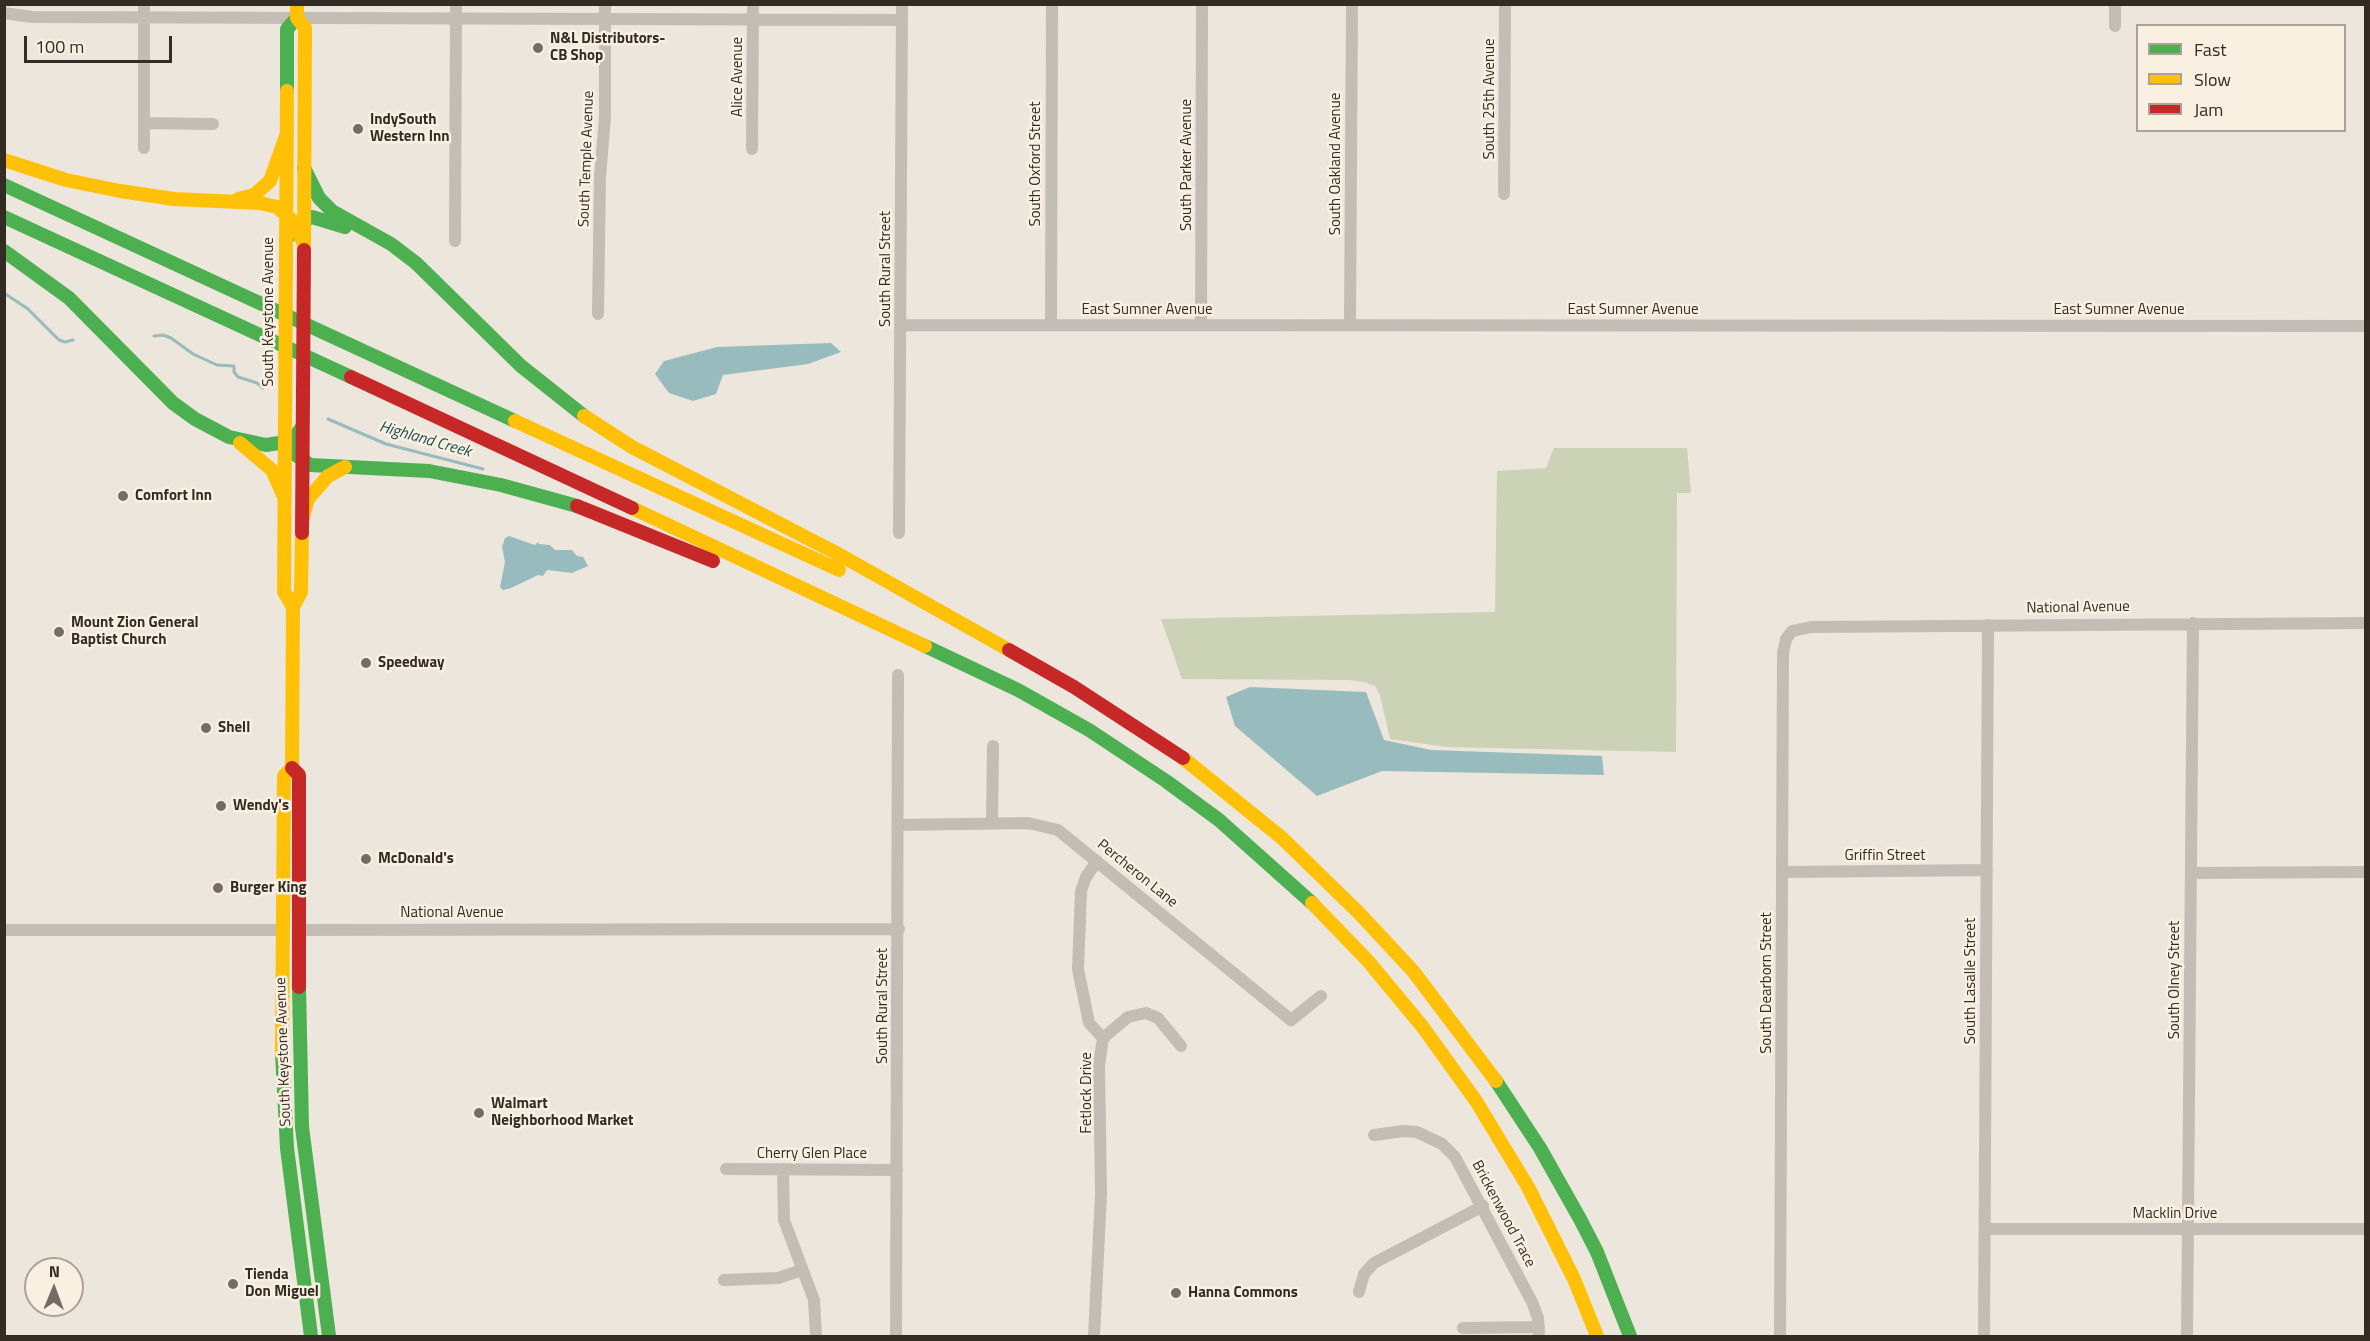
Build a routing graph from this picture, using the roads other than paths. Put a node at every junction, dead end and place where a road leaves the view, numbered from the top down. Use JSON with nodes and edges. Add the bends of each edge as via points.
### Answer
{"nodes":[{"id":1,"x":5,"y":4,"type":"edge"},
{"id":2,"x":144,"y":4,"type":"edge"},
{"id":3,"x":456,"y":4,"type":"edge"},
{"id":4,"x":605,"y":4,"type":"edge"},
{"id":5,"x":753,"y":4,"type":"edge"},
{"id":6,"x":902,"y":4,"type":"edge"},
{"id":7,"x":1052,"y":4,"type":"edge"},
{"id":8,"x":1202,"y":4,"type":"edge"},
{"id":9,"x":1352,"y":4,"type":"edge"},
{"id":10,"x":1505,"y":4,"type":"edge"},
{"id":11,"x":2115,"y":4,"type":"edge"},
{"id":12,"x":297,"y":11,"type":"edge"},
{"id":13,"x":5,"y":13,"type":"edge"},
{"id":14,"x":144,"y":18,"type":"junction"},
{"id":15,"x":456,"y":18,"type":"junction"},
{"id":16,"x":605,"y":19,"type":"junction"},
{"id":17,"x":753,"y":20,"type":"junction"},
{"id":18,"x":902,"y":20,"type":"junction"},
{"id":19,"x":2115,"y":26,"type":"dead end"},
{"id":20,"x":145,"y":123,"type":"junction"},
{"id":21,"x":213,"y":124,"type":"dead end"},
{"id":22,"x":287,"y":133,"type":"junction"},
{"id":23,"x":144,"y":148,"type":"dead end"},
{"id":24,"x":752,"y":149,"type":"dead end"},
{"id":25,"x":4,"y":160,"type":"edge"},
{"id":26,"x":304,"y":168,"type":"junction"},
{"id":27,"x":4,"y":185,"type":"edge"},
{"id":28,"x":1504,"y":194,"type":"dead end"},
{"id":29,"x":228,"y":201,"type":"junction"},
{"id":30,"x":4,"y":217,"type":"edge"},
{"id":31,"x":295,"y":220,"type":"junction"},
{"id":32,"x":363,"y":229,"type":"junction"},
{"id":33,"x":454,"y":242,"type":"dead end"},
{"id":34,"x":4,"y":251,"type":"edge"},
{"id":35,"x":598,"y":314,"type":"dead end"},
{"id":36,"x":1051,"y":324,"type":"junction"},
{"id":37,"x":901,"y":325,"type":"junction"},
{"id":38,"x":1201,"y":325,"type":"junction"},
{"id":39,"x":1350,"y":325,"type":"junction"},
{"id":40,"x":2366,"y":326,"type":"edge"},
{"id":41,"x":302,"y":427,"type":"junction"},
{"id":42,"x":229,"y":436,"type":"junction"},
{"id":43,"x":287,"y":438,"type":"junction"},
{"id":44,"x":302,"y":460,"type":"junction"},
{"id":45,"x":345,"y":467,"type":"junction"},
{"id":46,"x":284,"y":497,"type":"junction"},
{"id":47,"x":302,"y":520,"type":"junction"},
{"id":48,"x":899,"y":532,"type":"dead end"},
{"id":49,"x":293,"y":607,"type":"junction"},
{"id":50,"x":2193,"y":623,"type":"junction"},
{"id":51,"x":2366,"y":623,"type":"edge"},
{"id":52,"x":1988,"y":625,"type":"junction"},
{"id":53,"x":974,"y":631,"type":"junction"},
{"id":54,"x":1792,"y":631,"type":"joint"},
{"id":55,"x":955,"y":660,"type":"junction"},
{"id":56,"x":898,"y":675,"type":"dead end"},
{"id":57,"x":993,"y":746,"type":"dead end"},
{"id":58,"x":292,"y":768,"type":"junction"},
{"id":59,"x":992,"y":824,"type":"junction"},
{"id":60,"x":898,"y":825,"type":"junction"},
{"id":61,"x":1097,"y":861,"type":"junction"},
{"id":62,"x":1987,"y":870,"type":"junction"},
{"id":63,"x":1783,"y":872,"type":"junction"},
{"id":64,"x":2366,"y":872,"type":"edge"},
{"id":65,"x":2191,"y":873,"type":"junction"},
{"id":66,"x":899,"y":929,"type":"junction"},
{"id":67,"x":4,"y":930,"type":"edge"},
{"id":68,"x":281,"y":930,"type":"junction"},
{"id":69,"x":298,"y":930,"type":"junction"},
{"id":70,"x":1321,"y":996,"type":"dead end"},
{"id":71,"x":1103,"y":1038,"type":"junction"},
{"id":72,"x":1181,"y":1046,"type":"dead end"},
{"id":73,"x":1374,"y":1135,"type":"dead end"},
{"id":74,"x":726,"y":1168,"type":"dead end"},
{"id":75,"x":783,"y":1169,"type":"junction"},
{"id":76,"x":897,"y":1170,"type":"junction"},
{"id":77,"x":1483,"y":1206,"type":"junction"},
{"id":78,"x":1985,"y":1229,"type":"junction"},
{"id":79,"x":2188,"y":1229,"type":"junction"},
{"id":80,"x":2366,"y":1229,"type":"edge"},
{"id":81,"x":315,"y":1232,"type":"junction"},
{"id":82,"x":298,"y":1235,"type":"junction"},
{"id":83,"x":802,"y":1270,"type":"junction"},
{"id":84,"x":724,"y":1280,"type":"dead end"},
{"id":85,"x":1359,"y":1292,"type":"dead end"},
{"id":86,"x":1463,"y":1328,"type":"dead end"},
{"id":87,"x":1539,"y":1332,"type":"edge"},
{"id":88,"x":311,"y":1336,"type":"edge"},
{"id":89,"x":329,"y":1336,"type":"edge"},
{"id":90,"x":816,"y":1336,"type":"edge"},
{"id":91,"x":896,"y":1336,"type":"edge"},
{"id":92,"x":1094,"y":1336,"type":"edge"},
{"id":93,"x":1597,"y":1336,"type":"edge"},
{"id":94,"x":1630,"y":1336,"type":"edge"},
{"id":95,"x":1780,"y":1336,"type":"edge"},
{"id":96,"x":1984,"y":1336,"type":"edge"},
{"id":97,"x":2187,"y":1336,"type":"edge"}],
"edges":[{"from":1,"to":13,"type":"street"},
{"from":2,"to":14,"type":"street"},
{"from":3,"to":15,"type":"street"},
{"from":4,"to":16,"type":"street","name":"South Temple Avenue"},
{"from":5,"to":17,"type":"street","name":"Alice Avenue"},
{"from":6,"to":18,"type":"street","name":"South Rural Street"},
{"from":7,"to":36,"type":"street","name":"South Oxford Street"},
{"from":8,"to":38,"type":"street","name":"South Parker Avenue"},
{"from":9,"to":39,"type":"street","name":"South Oakland Avenue"},
{"from":10,"to":28,"type":"street","name":"South 25th Avenue"},
{"from":11,"to":19,"type":"street"},
{"from":12,"to":14,"type":"street"},
{"from":12,"to":15,"type":"street"},
{"from":12,"to":22,"type":"main road","name":"South Keystone Avenue","via":[[287,30]]},
{"from":12,"to":26,"type":"main road","name":"South Keystone Avenue","via":[[305,28]]},
{"from":13,"to":14,"type":"street","via":[[32,17]]},
{"from":14,"to":20,"type":"street"},
{"from":15,"to":16,"type":"street"},
{"from":15,"to":33,"type":"street"},
{"from":16,"to":17,"type":"street"},
{"from":16,"to":35,"type":"street","name":"South Temple Avenue"},
{"from":17,"to":18,"type":"street"},
{"from":17,"to":24,"type":"street","name":"Alice Avenue"},
{"from":18,"to":37,"type":"street","name":"South Rural Street"},
{"from":20,"to":21,"type":"street"},
{"from":20,"to":23,"type":"street"},
{"from":22,"to":29,"type":"main road","via":[[270,181],[254,195]]},
{"from":22,"to":31,"type":"main road","name":"South Keystone Avenue"},
{"from":25,"to":29,"type":"main road","via":[[93,186],[164,198]]},
{"from":26,"to":31,"type":"main road","name":"South Keystone Avenue"},
{"from":26,"to":32,"type":"main road","via":[[325,204]]},
{"from":27,"to":53,"type":"main road"},
{"from":29,"to":31,"type":"main road","via":[[267,204]]},
{"from":30,"to":55,"type":"main road"},
{"from":31,"to":32,"type":"main road","via":[[317,217]]},
{"from":31,"to":41,"type":"main road","name":"South Keystone Avenue","via":[[304,244]]},
{"from":31,"to":43,"type":"main road","name":"South Keystone Avenue","via":[[286,240]]},
{"from":32,"to":53,"type":"main road","via":[[416,263],[538,382],[589,420],[632,447],[840,555]]},
{"from":34,"to":42,"type":"main road","via":[[69,298],[173,403]]},
{"from":36,"to":37,"type":"street","name":"East Sumner Avenue"},
{"from":36,"to":38,"type":"street","name":"East Sumner Avenue"},
{"from":37,"to":48,"type":"street","name":"South Rural Street"},
{"from":38,"to":39,"type":"street","name":"East Sumner Avenue"},
{"from":39,"to":40,"type":"street","name":"East Sumner Avenue"},
{"from":41,"to":43,"type":"main road","via":[[298,435]]},
{"from":41,"to":44,"type":"main road","name":"South Keystone Avenue"},
{"from":42,"to":43,"type":"main road","via":[[266,445]]},
{"from":42,"to":46,"type":"main road","via":[[272,470]]},
{"from":43,"to":44,"type":"main road"},
{"from":43,"to":46,"type":"main road","name":"South Keystone Avenue"},
{"from":44,"to":45,"type":"main road","via":[[310,465]]},
{"from":44,"to":47,"type":"main road","name":"South Keystone Avenue"},
{"from":45,"to":47,"type":"main road","via":[[328,476],[308,499]]},
{"from":45,"to":55,"type":"main road","via":[[441,473],[573,505]]},
{"from":46,"to":49,"type":"main road","name":"South Keystone Avenue","via":[[284,592]]},
{"from":47,"to":49,"type":"main road","name":"South Keystone Avenue","via":[[301,592]]},
{"from":49,"to":58,"type":"main road","name":"South Keystone Avenue"},
{"from":50,"to":51,"type":"street","name":"National Avenue"},
{"from":50,"to":52,"type":"street","name":"National Avenue"},
{"from":50,"to":65,"type":"street","name":"South Olney Street"},
{"from":52,"to":54,"type":"street","name":"National Avenue","via":[[1811,627]]},
{"from":52,"to":62,"type":"street","name":"South Lasalle Street"},
{"from":53,"to":94,"type":"main road","via":[[1074,687],[1169,748],[1282,838],[1366,919],[1440,1005],[1525,1124],[1597,1252]]},
{"from":54,"to":63,"type":"street","name":"South Dearborn Street","via":[[1783,653]]},
{"from":55,"to":93,"type":"main road","via":[[1062,715],[1166,780],[1260,855],[1322,912],[1422,1026],[1494,1129],[1558,1245]]},
{"from":56,"to":60,"type":"street","name":"South Rural Street"},
{"from":57,"to":59,"type":"street"},
{"from":58,"to":68,"type":"main road","name":"South Keystone Avenue","via":[[284,776]]},
{"from":58,"to":69,"type":"main road","name":"South Keystone Avenue","via":[[299,775]]},
{"from":59,"to":60,"type":"street","name":"Percheron Lane"},
{"from":59,"to":61,"type":"street","name":"Percheron Lane","via":[[1028,823],[1058,830]]},
{"from":60,"to":66,"type":"street","name":"South Rural Street"},
{"from":61,"to":70,"type":"street","name":"Percheron Lane","via":[[1292,1020]]},
{"from":61,"to":71,"type":"street","name":"Fetlock Drive","via":[[1081,891],[1078,969],[1089,1023]]},
{"from":62,"to":63,"type":"street","name":"Griffin Street"},
{"from":62,"to":78,"type":"street","name":"South Lasalle Street"},
{"from":63,"to":95,"type":"street","name":"South Dearborn Street"},
{"from":64,"to":65,"type":"street"},
{"from":65,"to":79,"type":"street","name":"South Olney Street"},
{"from":66,"to":69,"type":"street","name":"National Avenue"},
{"from":66,"to":76,"type":"street","name":"South Rural Street"},
{"from":67,"to":68,"type":"street","name":"National Avenue"},
{"from":68,"to":69,"type":"main road","name":"National Avenue"},
{"from":68,"to":82,"type":"main road","name":"South Keystone Avenue","via":[[283,1088]]},
{"from":69,"to":81,"type":"main road","name":"South Keystone Avenue","via":[[302,1116]]},
{"from":71,"to":72,"type":"street","via":[[1128,1017],[1146,1013],[1158,1018]]},
{"from":71,"to":92,"type":"street","name":"Fetlock Drive","via":[[1099,1065],[1101,1194]]},
{"from":73,"to":77,"type":"street","name":"Brickenwood Trace","via":[[1417,1132],[1442,1144],[1461,1164]]},
{"from":74,"to":75,"type":"street","name":"Cherry Glen Place"},
{"from":75,"to":76,"type":"street","name":"Cherry Glen Place"},
{"from":75,"to":83,"type":"street","via":[[784,1220]]},
{"from":76,"to":91,"type":"street","name":"South Rural Street"},
{"from":77,"to":85,"type":"street","via":[[1374,1263],[1364,1274]]},
{"from":77,"to":87,"type":"street","name":"Brickenwood Trace","via":[[1532,1302]]},
{"from":78,"to":79,"type":"street","name":"Macklin Drive"},
{"from":78,"to":96,"type":"street","name":"South Lasalle Street"},
{"from":79,"to":80,"type":"street","name":"Macklin Drive"},
{"from":79,"to":97,"type":"street","name":"South Olney Street"},
{"from":81,"to":82,"type":"main road"},
{"from":81,"to":89,"type":"main road","name":"South Keystone Avenue"},
{"from":82,"to":88,"type":"main road","name":"South Keystone Avenue"},
{"from":83,"to":84,"type":"street","via":[[778,1278]]},
{"from":83,"to":90,"type":"street","via":[[815,1305]]},
{"from":86,"to":87,"type":"street"}]}
